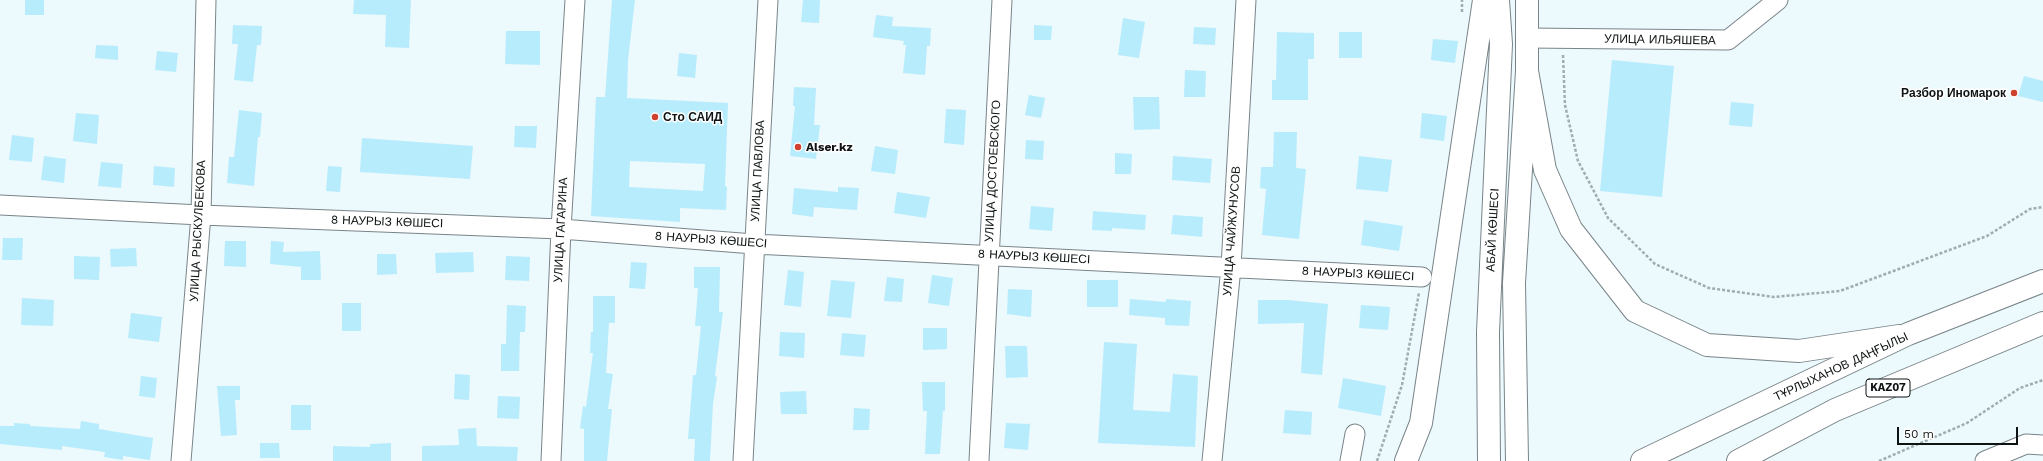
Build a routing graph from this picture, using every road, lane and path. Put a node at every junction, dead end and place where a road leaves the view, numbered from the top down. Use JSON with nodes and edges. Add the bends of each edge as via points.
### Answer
{"nodes":[{"id":1,"x":206,"y":0,"type":"edge"},
{"id":2,"x":575,"y":0,"type":"edge"},
{"id":3,"x":768,"y":0,"type":"edge"},
{"id":4,"x":1002,"y":0,"type":"edge"},
{"id":5,"x":1246,"y":0,"type":"edge"},
{"id":6,"x":1484,"y":0,"type":"edge"},
{"id":7,"x":1498,"y":0,"type":"edge"},
{"id":8,"x":1527,"y":0,"type":"edge"},
{"id":9,"x":1778,"y":0,"type":"edge"},
{"id":10,"x":1527,"y":38,"type":"junction"},
{"id":11,"x":1562,"y":38,"type":"junction"},
{"id":12,"x":1527,"y":71,"type":"junction"},
{"id":13,"x":0,"y":205,"type":"edge"},
{"id":14,"x":2043,"y":207,"type":"edge"},
{"id":15,"x":201,"y":215,"type":"junction"},
{"id":16,"x":561,"y":229,"type":"junction"},
{"id":17,"x":754,"y":244,"type":"junction"},
{"id":18,"x":988,"y":255,"type":"junction"},
{"id":19,"x":1231,"y":267,"type":"junction"},
{"id":20,"x":1422,"y":277,"type":"dead end"},
{"id":21,"x":2043,"y":281,"type":"edge"},
{"id":22,"x":2043,"y":323,"type":"edge"},
{"id":23,"x":1908,"y":334,"type":"junction"},
{"id":24,"x":2043,"y":380,"type":"edge"},
{"id":25,"x":1355,"y":434,"type":"dead end"},
{"id":26,"x":2043,"y":445,"type":"edge"},
{"id":27,"x":181,"y":461,"type":"edge"},
{"id":28,"x":551,"y":461,"type":"edge"},
{"id":29,"x":743,"y":461,"type":"edge"},
{"id":30,"x":979,"y":461,"type":"edge"},
{"id":31,"x":1212,"y":461,"type":"edge"},
{"id":32,"x":1350,"y":461,"type":"edge"},
{"id":33,"x":1406,"y":461,"type":"edge"},
{"id":34,"x":1489,"y":461,"type":"edge"},
{"id":35,"x":1517,"y":461,"type":"edge"},
{"id":36,"x":1642,"y":461,"type":"edge"},
{"id":37,"x":1738,"y":461,"type":"edge"},
{"id":38,"x":1879,"y":461,"type":"edge"},
{"id":39,"x":1985,"y":461,"type":"edge"}],
"edges":[{"from":1,"to":15,"type":"street","name":"УЛИЦА РЫСКУЛБЕКОВА"},
{"from":2,"to":16,"type":"street","name":"УЛИЦА ГАГАРИНА"},
{"from":3,"to":17,"type":"street","name":"УЛИЦА ПАВЛОВА"},
{"from":4,"to":18,"type":"street","name":"УЛИЦА ДОСТОЕВСКОГО"},
{"from":5,"to":19,"type":"street","name":"УЛИЦА ЧАЙЖУНУСОВ"},
{"from":6,"to":33,"type":"main road","via":[[1421,423]]},
{"from":7,"to":34,"type":"main road","name":"АБАЙ КӨШЕСІ","via":[[1501,44],[1488,332]]},
{"from":8,"to":10,"type":"main road"},
{"from":9,"to":11,"type":"street","name":"УЛИЦА ИЛЬЯШЕВА","via":[[1728,40]]},
{"from":10,"to":11,"type":"street","name":"УЛИЦА ИЛЬЯШЕВА"},
{"from":10,"to":12,"type":"main road"},
{"from":11,"to":14,"type":"path","via":[[1565,105],[1578,161],[1608,218],[1655,264],[1709,288],[1774,298],[1840,291],[1987,236],[2030,209]]},
{"from":12,"to":23,"type":"main road","via":[[1544,170],[1571,230],[1635,311],[1706,345],[1799,352]]},
{"from":12,"to":35,"type":"main road","name":"АБАЙ КӨШЕСІ","via":[[1514,283]]},
{"from":13,"to":15,"type":"street","name":"8 НАУРЫЗ КӨШЕСІ"},
{"from":15,"to":16,"type":"street","name":"8 НАУРЫЗ КӨШЕСІ"},
{"from":15,"to":27,"type":"street","name":"УЛИЦА РЫСКУЛБЕКОВА"},
{"from":16,"to":17,"type":"street","name":"8 НАУРЫЗ КӨШЕСІ"},
{"from":16,"to":28,"type":"street","name":"УЛИЦА ГАГАРИНА"},
{"from":17,"to":18,"type":"street","name":"8 НАУРЫЗ КӨШЕСІ"},
{"from":17,"to":29,"type":"street","name":"УЛИЦА ПАВЛОВА"},
{"from":18,"to":19,"type":"street","name":"8 НАУРЫЗ КӨШЕСІ"},
{"from":18,"to":30,"type":"street","name":"УЛИЦА ДОСТОЕВСКОГО"},
{"from":19,"to":20,"type":"street","name":"8 НАУРЫЗ КӨШЕСІ"},
{"from":19,"to":31,"type":"street","name":"УЛИЦА ЧАЙЖУНУСОВ"},
{"from":21,"to":23,"type":"main road","name":"ТҰРЛЫХАНОВ ДАҢҒЫЛЫ"},
{"from":22,"to":37,"type":"main road","number":"KAZ07","via":[[1835,410]]},
{"from":23,"to":36,"type":"main road","name":"ТҰРЛЫХАНОВ ДАҢҒЫЛЫ"},
{"from":24,"to":38,"type":"path","via":[[2020,388],[1967,423]]},
{"from":25,"to":32,"type":"street"},
{"from":26,"to":39,"type":"street","via":[[2026,444]]}]}
